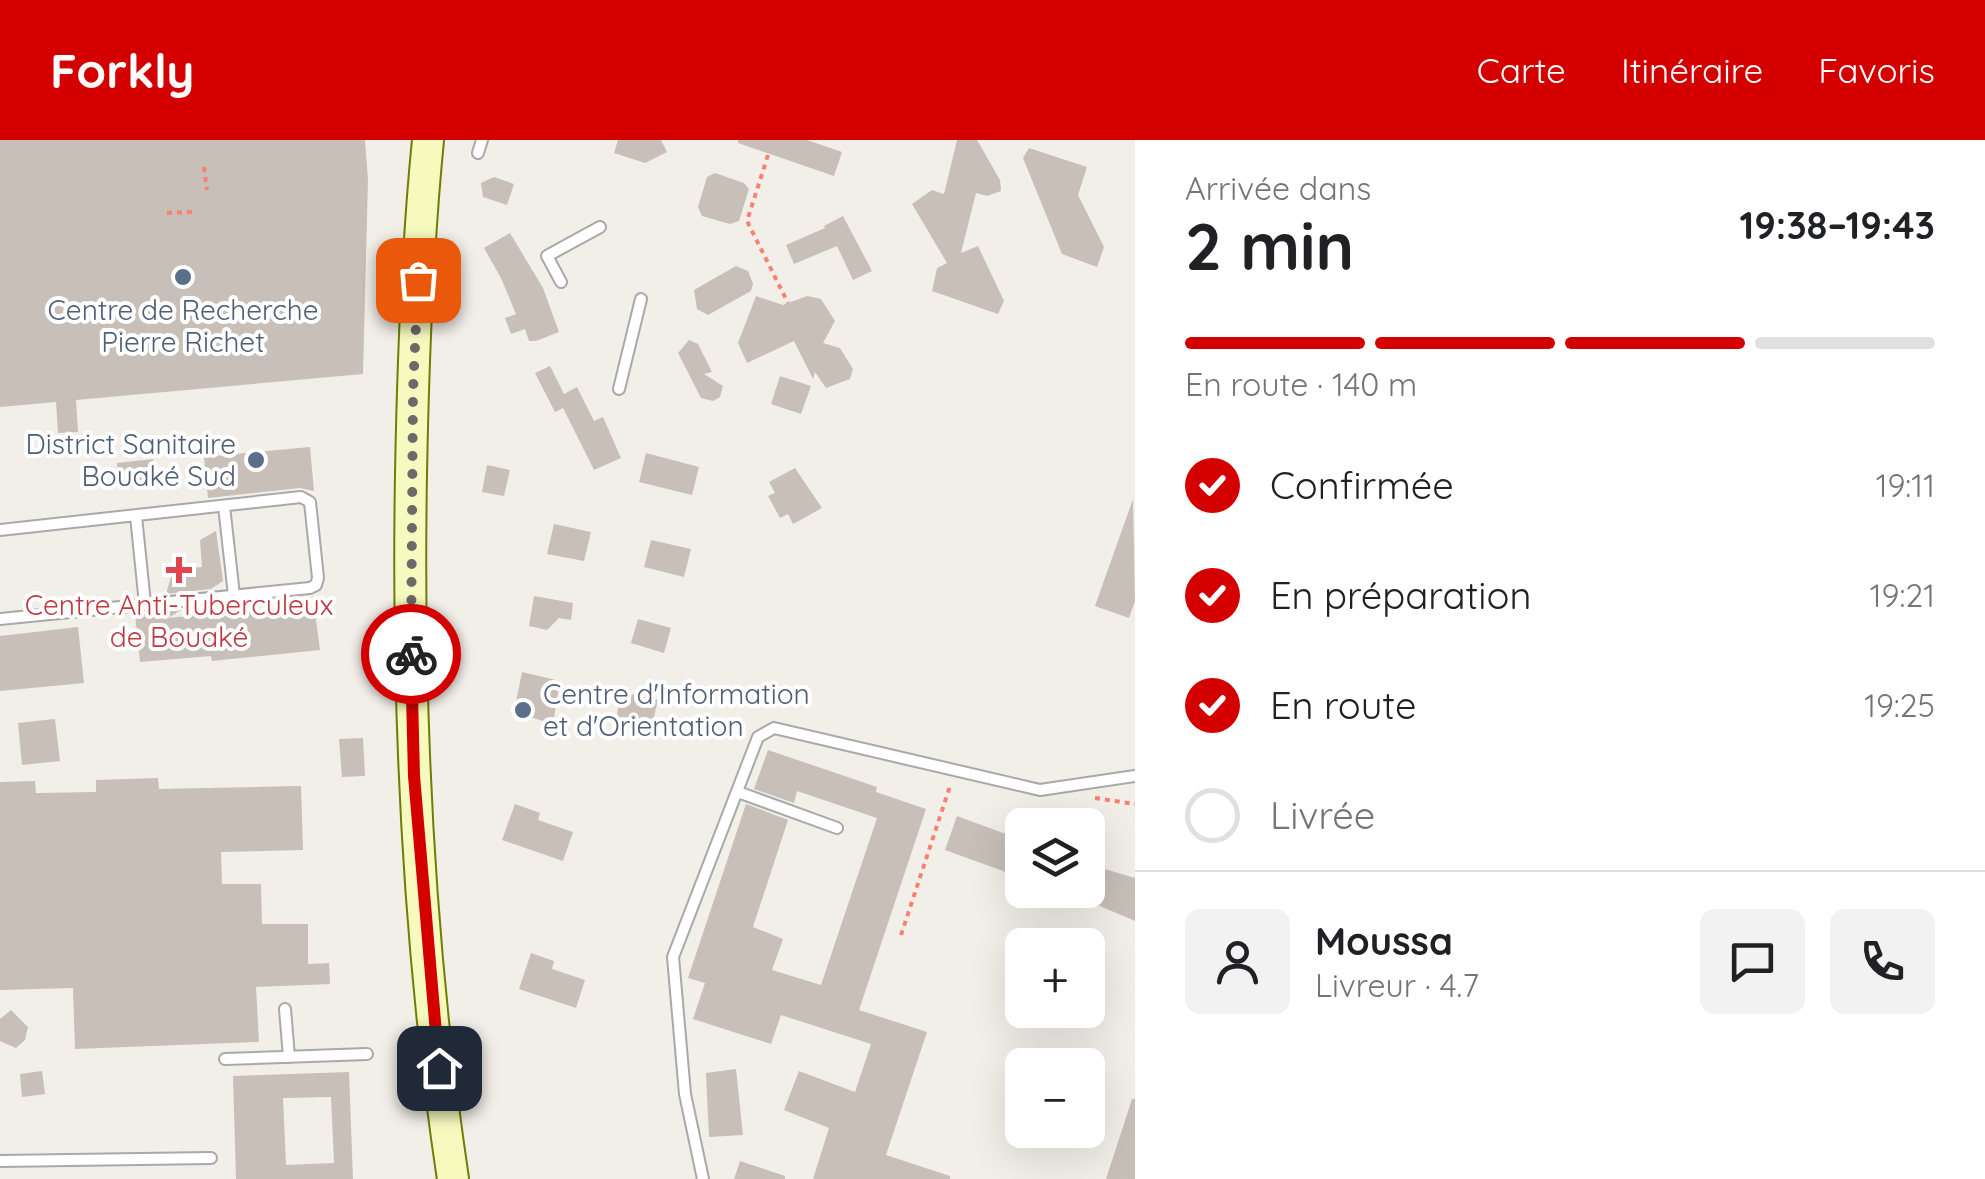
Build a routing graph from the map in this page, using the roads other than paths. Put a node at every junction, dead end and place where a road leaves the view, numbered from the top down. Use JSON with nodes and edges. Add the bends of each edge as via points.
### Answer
{"nodes":[{"id":1,"x":428,"y":140,"type":"edge"},
{"id":2,"x":482,"y":140,"type":"edge"},
{"id":3,"x":478,"y":152,"type":"dead end"},
{"id":4,"x":600,"y":227,"type":"dead end"},
{"id":5,"x":561,"y":282,"type":"dead end"},
{"id":6,"x":641,"y":299,"type":"dead end"},
{"id":7,"x":620,"y":388,"type":"dead end"},
{"id":8,"x":224,"y":506,"type":"junction"},
{"id":9,"x":136,"y":516,"type":"junction"},
{"id":10,"x":0,"y":530,"type":"edge"},
{"id":11,"x":234,"y":595,"type":"junction"},
{"id":12,"x":146,"y":604,"type":"junction"},
{"id":13,"x":0,"y":619,"type":"edge"},
{"id":14,"x":1135,"y":776,"type":"edge"},
{"id":15,"x":738,"y":792,"type":"junction"},
{"id":16,"x":836,"y":828,"type":"dead end"},
{"id":17,"x":285,"y":1010,"type":"dead end"},
{"id":18,"x":367,"y":1054,"type":"dead end"},
{"id":19,"x":289,"y":1057,"type":"junction"},
{"id":20,"x":224,"y":1059,"type":"dead end"},
{"id":21,"x":211,"y":1158,"type":"dead end"},
{"id":22,"x":0,"y":1162,"type":"edge"},
{"id":23,"x":453,"y":1179,"type":"edge"},
{"id":24,"x":703,"y":1179,"type":"edge"}],
"edges":[{"from":1,"to":23,"type":"main road","via":[[413,375],[414,776]]},
{"from":2,"to":3,"type":"lane"},
{"from":4,"to":5,"type":"lane","via":[[547,256]]},
{"from":6,"to":7,"type":"lane"},
{"from":8,"to":9,"type":"lane"},
{"from":8,"to":11,"type":"lane"},
{"from":8,"to":11,"type":"lane","via":[[301,497],[310,502],[316,584]]},
{"from":9,"to":10,"type":"lane"},
{"from":9,"to":12,"type":"lane"},
{"from":11,"to":12,"type":"lane"},
{"from":12,"to":13,"type":"lane"},
{"from":14,"to":15,"type":"lane","via":[[1040,790],[774,728],[758,737]]},
{"from":15,"to":16,"type":"lane"},
{"from":15,"to":24,"type":"lane","via":[[674,957],[685,1094]]},
{"from":17,"to":19,"type":"lane"},
{"from":18,"to":19,"type":"lane"},
{"from":19,"to":20,"type":"lane"},
{"from":21,"to":22,"type":"lane"}]}
